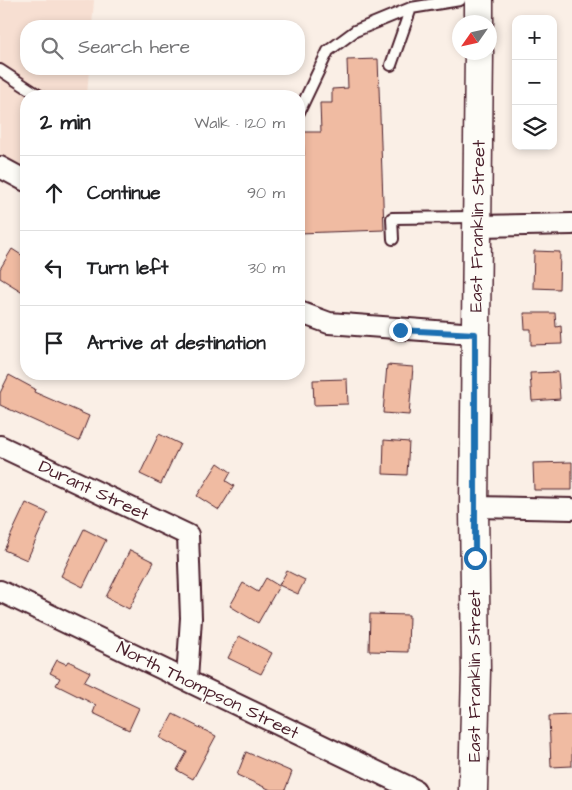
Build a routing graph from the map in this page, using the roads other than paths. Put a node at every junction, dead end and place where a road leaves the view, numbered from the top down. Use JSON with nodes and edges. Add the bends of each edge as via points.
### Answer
{"nodes":[{"id":1,"x":460,"y":0,"type":"edge"},
{"id":2,"x":479,"y":0,"type":"edge"},
{"id":3,"x":410,"y":8,"type":"junction"},
{"id":4,"x":479,"y":15,"type":"edge"},
{"id":5,"x":479,"y":60,"type":"edge"},
{"id":6,"x":391,"y":65,"type":"dead end"},
{"id":7,"x":0,"y":70,"type":"edge"},
{"id":8,"x":31,"y":90,"type":"edge"},
{"id":9,"x":305,"y":99,"type":"edge"},
{"id":10,"x":0,"y":167,"type":"edge"},
{"id":11,"x":20,"y":177,"type":"edge"},
{"id":12,"x":478,"y":221,"type":"junction"},
{"id":13,"x":572,"y":224,"type":"edge"},
{"id":14,"x":393,"y":239,"type":"dead end"},
{"id":15,"x":305,"y":314,"type":"edge"},
{"id":16,"x":475,"y":334,"type":"junction"},
{"id":17,"x":0,"y":446,"type":"edge"},
{"id":18,"x":474,"y":507,"type":"junction"},
{"id":19,"x":572,"y":509,"type":"edge"},
{"id":20,"x":0,"y":592,"type":"edge"},
{"id":21,"x":187,"y":679,"type":"junction"},
{"id":22,"x":415,"y":790,"type":"edge"},
{"id":23,"x":473,"y":790,"type":"edge"}],
"edges":[{"from":1,"to":3,"type":"lane"},
{"from":2,"to":4,"type":"main road"},
{"from":3,"to":6,"type":"lane"},
{"from":3,"to":9,"type":"lane","via":[[354,31],[328,51]]},
{"from":5,"to":12,"type":"main road","name":"East Franklin Street"},
{"from":7,"to":8,"type":"lane"},
{"from":10,"to":11,"type":"street"},
{"from":12,"to":13,"type":"street"},
{"from":12,"to":14,"type":"lane","via":[[392,218]]},
{"from":12,"to":16,"type":"main road","name":"East Franklin Street"},
{"from":15,"to":16,"type":"street","via":[[329,323]]},
{"from":16,"to":18,"type":"main road","name":"East Franklin Street"},
{"from":17,"to":21,"type":"street","name":"Durant Street","via":[[188,535],[191,618]]},
{"from":18,"to":19,"type":"street"},
{"from":18,"to":23,"type":"main road","name":"East Franklin Street","via":[[476,671]]},
{"from":20,"to":21,"type":"street","name":"North Thompson Street"},
{"from":21,"to":22,"type":"street","name":"North Thompson Street"}]}
